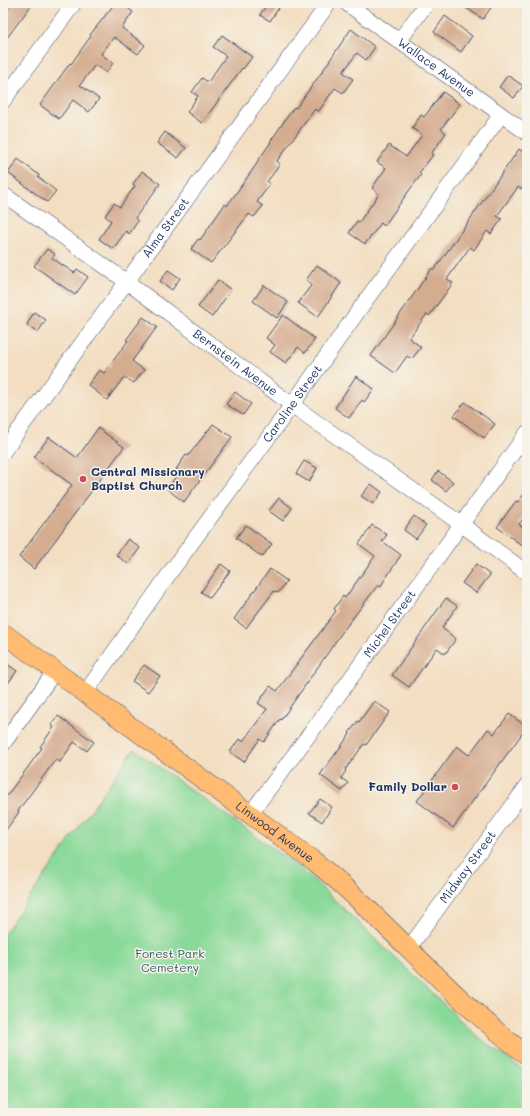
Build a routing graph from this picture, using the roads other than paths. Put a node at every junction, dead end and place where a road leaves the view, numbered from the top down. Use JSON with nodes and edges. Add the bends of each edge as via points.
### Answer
{"nodes":[{"id":1,"x":74,"y":3,"type":"edge"},
{"id":2,"x":329,"y":3,"type":"edge"},
{"id":3,"x":346,"y":3,"type":"edge"},
{"id":4,"x":427,"y":3,"type":"edge"},
{"id":5,"x":399,"y":41,"type":"junction"},
{"id":6,"x":3,"y":101,"type":"edge"},
{"id":7,"x":501,"y":115,"type":"junction"},
{"id":8,"x":527,"y":133,"type":"edge"},
{"id":9,"x":3,"y":194,"type":"edge"},
{"id":10,"x":127,"y":282,"type":"junction"},
{"id":11,"x":292,"y":405,"type":"junction"},
{"id":12,"x":527,"y":433,"type":"edge"},
{"id":13,"x":3,"y":452,"type":"edge"},
{"id":14,"x":461,"y":524,"type":"junction"},
{"id":15,"x":527,"y":573,"type":"edge"},
{"id":16,"x":3,"y":633,"type":"edge"},
{"id":17,"x":55,"y":671,"type":"junction"},
{"id":18,"x":85,"y":693,"type":"junction"},
{"id":19,"x":3,"y":744,"type":"edge"},
{"id":20,"x":527,"y":786,"type":"edge"},
{"id":21,"x":250,"y":814,"type":"junction"},
{"id":22,"x":409,"y":948,"type":"junction"},
{"id":23,"x":527,"y":1055,"type":"edge"}],
"edges":[{"from":1,"to":6,"type":"street"},
{"from":2,"to":10,"type":"street","name":"Alma Street"},
{"from":3,"to":5,"type":"street","name":"Wallace Avenue"},
{"from":4,"to":5,"type":"street"},
{"from":5,"to":7,"type":"street","name":"Wallace Avenue"},
{"from":7,"to":8,"type":"street","name":"Wallace Avenue"},
{"from":7,"to":11,"type":"street","name":"Caroline Street"},
{"from":9,"to":10,"type":"street","name":"Bernstein Avenue"},
{"from":10,"to":11,"type":"street","name":"Bernstein Avenue"},
{"from":10,"to":13,"type":"street","name":"Alma Street"},
{"from":11,"to":14,"type":"street","name":"Bernstein Avenue"},
{"from":11,"to":18,"type":"street","name":"Caroline Street","via":[[168,574]]},
{"from":12,"to":14,"type":"street","name":"Michel Street"},
{"from":14,"to":15,"type":"street","name":"Bernstein Avenue"},
{"from":14,"to":21,"type":"street","name":"Michel Street"},
{"from":16,"to":17,"type":"main road","name":"Linwood Avenue"},
{"from":17,"to":18,"type":"main road","name":"Linwood Avenue"},
{"from":17,"to":19,"type":"street"},
{"from":18,"to":21,"type":"main road","name":"Linwood Avenue"},
{"from":20,"to":22,"type":"street","name":"Midway Street"},
{"from":21,"to":22,"type":"main road","name":"Linwood Avenue","via":[[340,883]]},
{"from":22,"to":23,"type":"main road","name":"Linwood Avenue","via":[[468,1007]]}]}
